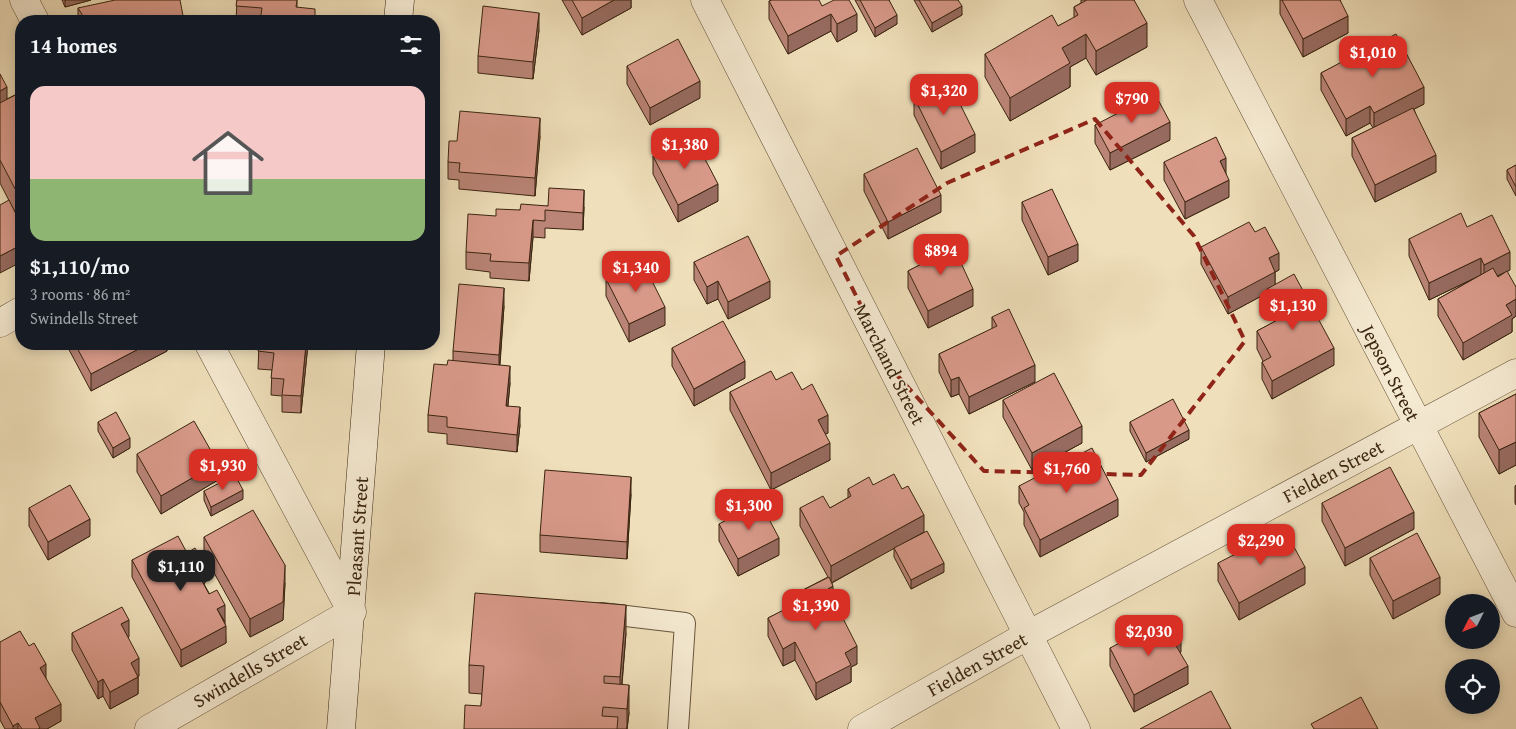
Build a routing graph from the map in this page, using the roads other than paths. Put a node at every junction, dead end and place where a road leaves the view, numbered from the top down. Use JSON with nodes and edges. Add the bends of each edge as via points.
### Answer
{"nodes":[{"id":1,"x":24,"y":0,"type":"edge"},
{"id":2,"x":705,"y":0,"type":"edge"},
{"id":3,"x":1198,"y":0,"type":"edge"},
{"id":4,"x":32,"y":15,"type":"edge"},
{"id":5,"x":15,"y":314,"type":"edge"},
{"id":6,"x":0,"y":323,"type":"edge"},
{"id":7,"x":212,"y":350,"type":"edge"},
{"id":8,"x":371,"y":350,"type":"edge"},
{"id":9,"x":1516,"y":373,"type":"edge"},
{"id":10,"x":1418,"y":425,"type":"junction"},
{"id":11,"x":586,"y":611,"type":"edge"},
{"id":12,"x":352,"y":612,"type":"junction"},
{"id":13,"x":1516,"y":613,"type":"edge"},
{"id":14,"x":1028,"y":635,"type":"junction"},
{"id":15,"x":149,"y":729,"type":"edge"},
{"id":16,"x":341,"y":729,"type":"edge"},
{"id":17,"x":678,"y":729,"type":"edge"},
{"id":18,"x":862,"y":729,"type":"edge"},
{"id":19,"x":1076,"y":729,"type":"edge"}],
"edges":[{"from":1,"to":4,"type":"street"},
{"from":2,"to":14,"type":"street","name":"Marchand Street"},
{"from":3,"to":10,"type":"street","name":"Jepson Street"},
{"from":5,"to":6,"type":"street"},
{"from":7,"to":12,"type":"street"},
{"from":8,"to":12,"type":"street","name":"Pleasant Street"},
{"from":9,"to":10,"type":"street","name":"Fielden Street"},
{"from":10,"to":13,"type":"street","name":"Jepson Street"},
{"from":10,"to":14,"type":"street","name":"Fielden Street"},
{"from":11,"to":17,"type":"lane","via":[[685,623]]},
{"from":12,"to":15,"type":"street","name":"Swindells Street"},
{"from":12,"to":16,"type":"street","name":"Pleasant Street"},
{"from":14,"to":18,"type":"street","name":"Fielden Street"},
{"from":14,"to":19,"type":"street","name":"Marchand Street"}]}
